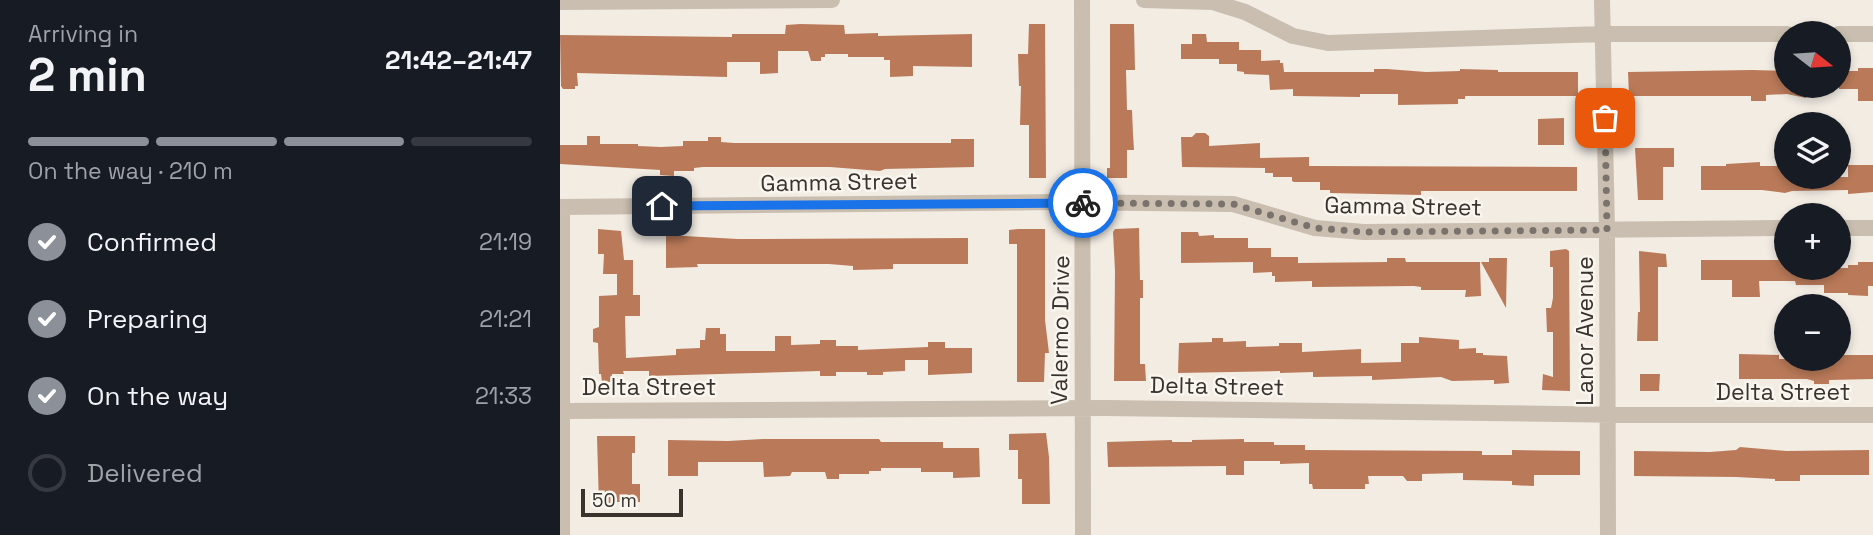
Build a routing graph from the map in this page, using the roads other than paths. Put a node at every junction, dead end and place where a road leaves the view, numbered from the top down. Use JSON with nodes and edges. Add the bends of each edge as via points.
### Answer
{"nodes":[{"id":1,"x":832,"y":0,"type":"edge"},
{"id":2,"x":1082,"y":0,"type":"edge"},
{"id":3,"x":1144,"y":0,"type":"edge"},
{"id":4,"x":1602,"y":0,"type":"edge"},
{"id":5,"x":562,"y":1,"type":"edge"},
{"id":6,"x":1603,"y":34,"type":"junction"},
{"id":7,"x":1774,"y":34,"type":"edge"},
{"id":8,"x":1852,"y":34,"type":"edge"},
{"id":9,"x":1873,"y":34,"type":"edge"},
{"id":10,"x":1084,"y":203,"type":"junction"},
{"id":11,"x":561,"y":207,"type":"edge"},
{"id":12,"x":1851,"y":228,"type":"edge"},
{"id":13,"x":1873,"y":228,"type":"edge"},
{"id":14,"x":1774,"y":229,"type":"edge"},
{"id":15,"x":1607,"y":230,"type":"junction"},
{"id":16,"x":1082,"y":408,"type":"junction"},
{"id":17,"x":561,"y":411,"type":"edge"},
{"id":18,"x":1608,"y":414,"type":"junction"},
{"id":19,"x":1873,"y":415,"type":"edge"},
{"id":20,"x":562,"y":535,"type":"edge"},
{"id":21,"x":1083,"y":535,"type":"edge"},
{"id":22,"x":1608,"y":535,"type":"edge"}],
"edges":[{"from":1,"to":5,"type":"street"},
{"from":2,"to":10,"type":"street","name":"Valermo Drive"},
{"from":3,"to":6,"type":"street","via":[[1213,2],[1293,36],[1328,43]]},
{"from":4,"to":6,"type":"street","name":"Lanor Avenue"},
{"from":6,"to":7,"type":"street"},
{"from":6,"to":15,"type":"street","name":"Lanor Avenue"},
{"from":8,"to":9,"type":"street"},
{"from":10,"to":11,"type":"street","name":"Gamma Street"},
{"from":10,"to":15,"type":"street","name":"Gamma Street","via":[[1233,204],[1315,228],[1364,232]]},
{"from":10,"to":16,"type":"street","name":"Valermo Drive"},
{"from":11,"to":17,"type":"street"},
{"from":12,"to":13,"type":"street"},
{"from":14,"to":15,"type":"street","name":"Gamma Street"},
{"from":15,"to":18,"type":"street","name":"Lanor Avenue"},
{"from":16,"to":17,"type":"street","name":"Delta Street"},
{"from":16,"to":18,"type":"street","name":"Delta Street"},
{"from":16,"to":21,"type":"street","name":"Valermo Drive"},
{"from":17,"to":20,"type":"street"},
{"from":18,"to":19,"type":"street","name":"Delta Street"},
{"from":18,"to":22,"type":"street","name":"Lanor Avenue"}]}
